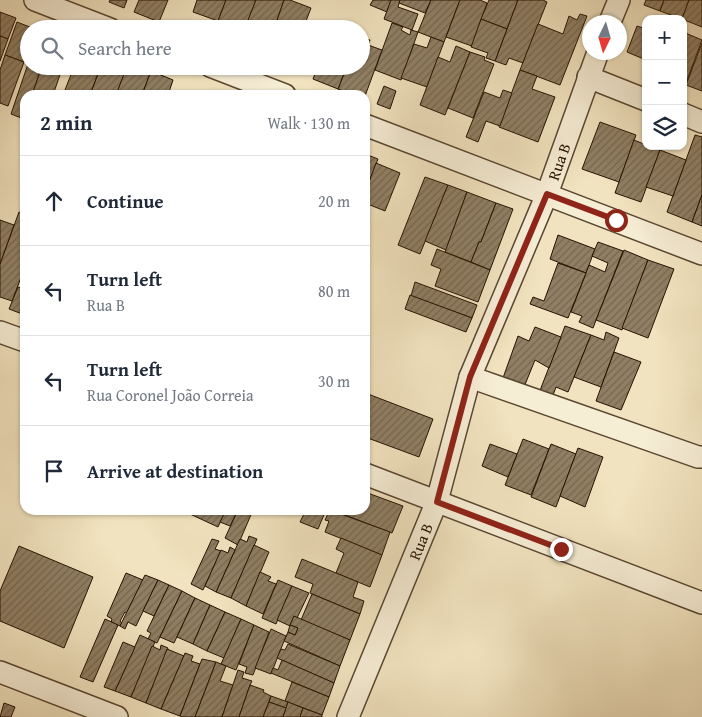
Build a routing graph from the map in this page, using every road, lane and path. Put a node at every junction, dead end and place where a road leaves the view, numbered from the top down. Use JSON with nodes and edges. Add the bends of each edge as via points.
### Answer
{"nodes":[{"id":1,"x":34,"y":0,"type":"edge"},
{"id":2,"x":616,"y":1,"type":"edge"},
{"id":3,"x":612,"y":15,"type":"edge"},
{"id":4,"x":86,"y":20,"type":"edge"},
{"id":5,"x":595,"y":60,"type":"edge"},
{"id":6,"x":234,"y":75,"type":"edge"},
{"id":7,"x":588,"y":77,"type":"junction"},
{"id":8,"x":273,"y":90,"type":"edge"},
{"id":9,"x":642,"y":98,"type":"edge"},
{"id":10,"x":687,"y":116,"type":"edge"},
{"id":11,"x":702,"y":122,"type":"edge"},
{"id":12,"x":370,"y":127,"type":"edge"},
{"id":13,"x":547,"y":194,"type":"junction"},
{"id":14,"x":702,"y":254,"type":"edge"},
{"id":15,"x":0,"y":332,"type":"edge"},
{"id":16,"x":20,"y":340,"type":"edge"},
{"id":17,"x":470,"y":377,"type":"junction"},
{"id":18,"x":702,"y":457,"type":"edge"},
{"id":19,"x":370,"y":476,"type":"edge"},
{"id":20,"x":437,"y":502,"type":"junction"},
{"id":21,"x":702,"y":603,"type":"edge"},
{"id":22,"x":0,"y":672,"type":"edge"},
{"id":23,"x":117,"y":717,"type":"edge"},
{"id":24,"x":348,"y":717,"type":"edge"}],
"edges":[{"from":1,"to":4,"type":"street"},
{"from":2,"to":3,"type":"street"},
{"from":5,"to":7,"type":"street","name":"Rua B"},
{"from":6,"to":8,"type":"street"},
{"from":7,"to":9,"type":"street"},
{"from":7,"to":13,"type":"street","name":"Rua B"},
{"from":10,"to":11,"type":"street"},
{"from":12,"to":13,"type":"street"},
{"from":13,"to":14,"type":"street"},
{"from":13,"to":17,"type":"street","name":"Rua B"},
{"from":15,"to":16,"type":"street"},
{"from":17,"to":18,"type":"street"},
{"from":17,"to":20,"type":"street","name":"Rua B"},
{"from":19,"to":20,"type":"street"},
{"from":20,"to":21,"type":"street"},
{"from":20,"to":24,"type":"street","name":"Rua B"},
{"from":22,"to":23,"type":"street"}]}
